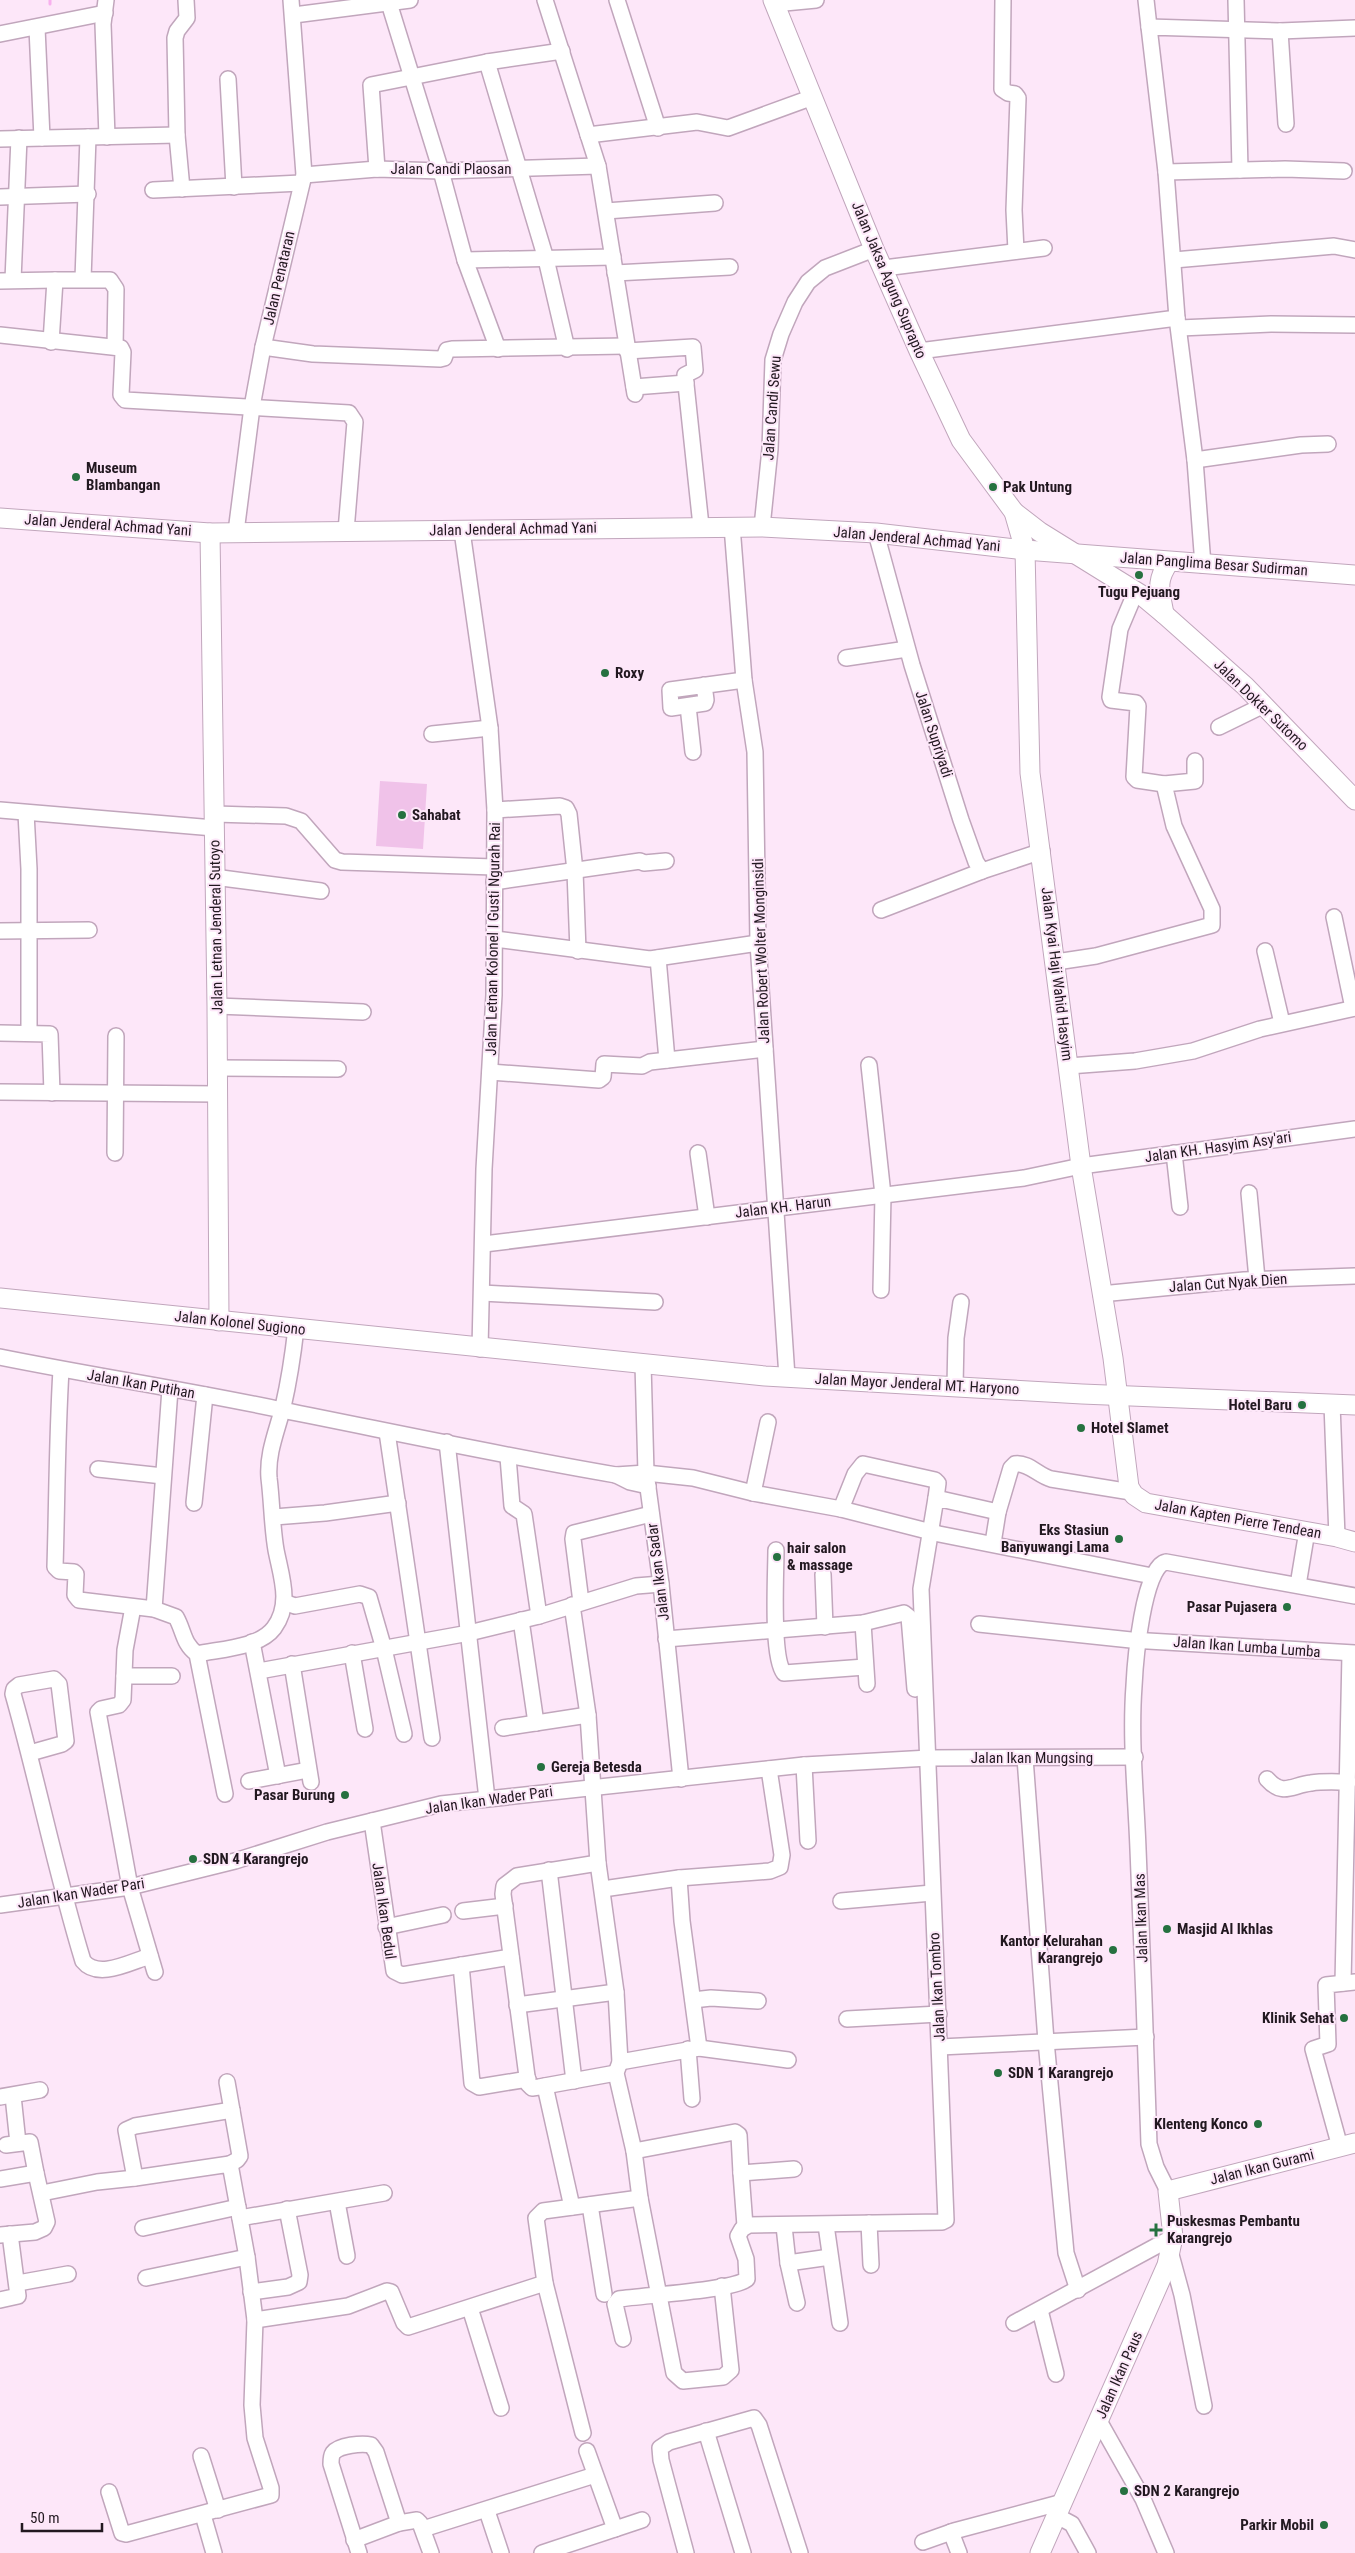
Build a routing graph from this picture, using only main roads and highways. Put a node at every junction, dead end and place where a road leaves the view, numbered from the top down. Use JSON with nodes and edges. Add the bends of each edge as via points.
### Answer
{"nodes":[{"id":1,"x":773,"y":2,"type":"edge"},
{"id":2,"x":1014,"y":512,"type":"junction"},
{"id":3,"x":0,"y":518,"type":"edge"},
{"id":4,"x":210,"y":532,"type":"junction"},
{"id":5,"x":1025,"y":550,"type":"junction"},
{"id":6,"x":1073,"y":553,"type":"junction"},
{"id":7,"x":1169,"y":562,"type":"junction"},
{"id":8,"x":1355,"y":575,"type":"edge"},
{"id":9,"x":1164,"y":614,"type":"junction"},
{"id":10,"x":1355,"y":800,"type":"edge"},
{"id":11,"x":0,"y":1298,"type":"edge"},
{"id":12,"x":219,"y":1321,"type":"junction"},
{"id":13,"x":480,"y":1349,"type":"joint"},
{"id":14,"x":1118,"y":1395,"type":"junction"},
{"id":15,"x":1355,"y":1405,"type":"edge"},
{"id":16,"x":1355,"y":1542,"type":"edge"},
{"id":17,"x":1347,"y":2145,"type":"edge"},
{"id":18,"x":1184,"y":2187,"type":"joint"},
{"id":19,"x":1040,"y":2553,"type":"edge"}],
"edges":[{"from":1,"to":2,"type":"main road","name":"Jalan Jaksa Agung Suprapto","via":[[874,249],[961,440]]},
{"from":2,"to":5,"type":"main road","name":"Jalan Jaksa Agung Suprapto"},
{"from":2,"to":6,"type":"main road","name":"Jalan Dokter Sutomo"},
{"from":3,"to":4,"type":"main road","name":"Jalan Jenderal Achmad Yani"},
{"from":4,"to":5,"type":"main road","name":"Jalan Jenderal Achmad Yani","via":[[732,526],[876,533]]},
{"from":4,"to":12,"type":"main road","name":"Jalan Letnan Jenderal Sutoyo"},
{"from":5,"to":6,"type":"main road","name":"Jalan Jenderal Achmad Yani"},
{"from":5,"to":14,"type":"main road","name":"Jalan Kyai Haji Wahid Hasyim","via":[[1030,773],[1080,1166]]},
{"from":6,"to":7,"type":"main road","name":"Jalan Panglima Besar Sudirman"},
{"from":6,"to":9,"type":"main road","name":"Jalan Dokter Sutomo","via":[[1136,592]]},
{"from":7,"to":8,"type":"main road","name":"Jalan Panglima Besar Sudirman"},
{"from":7,"to":9,"type":"main road","via":[[1158,582]]},
{"from":9,"to":10,"type":"main road","name":"Jalan Dokter Sutomo","via":[[1264,705]]},
{"from":11,"to":12,"type":"main road","name":"Jalan Kolonel Sugiono"},
{"from":12,"to":13,"type":"main road","name":"Jalan Kolonel Sugiono"},
{"from":13,"to":14,"type":"main road","name":"Jalan Mayor Jenderal MT. Haryono","via":[[787,1377]]},
{"from":14,"to":15,"type":"main road","name":"Jalan Mayor Jenderal MT. Haryono"},
{"from":14,"to":16,"type":"main road","name":"Jalan Kapten Pierre Tendean","via":[[1128,1482],[1131,1492],[1139,1500]]},
{"from":17,"to":18,"type":"main road","name":"Jalan Ikan Gurami"},
{"from":18,"to":19,"type":"main road","name":"Jalan Ikan Paus","via":[[1167,2265]]}]}
